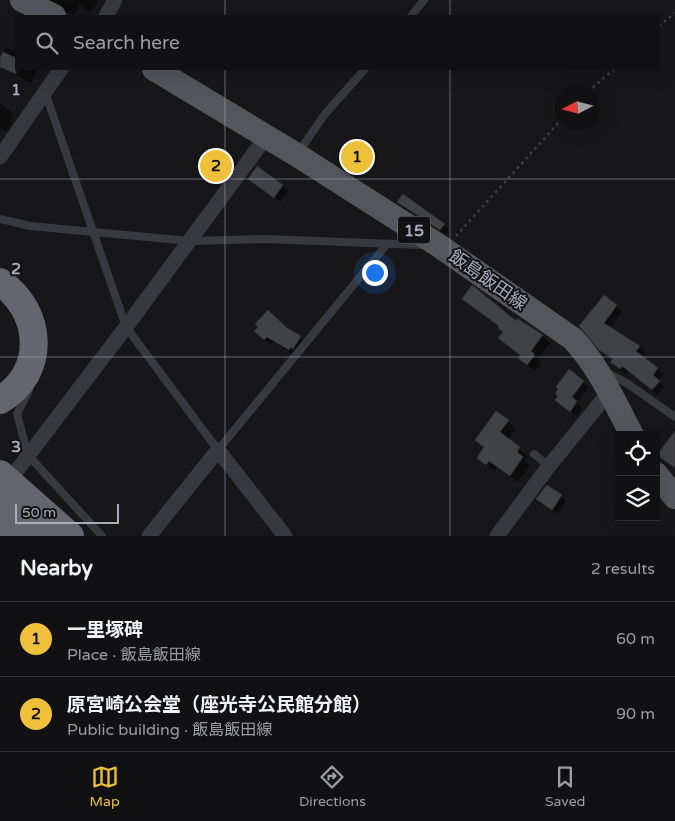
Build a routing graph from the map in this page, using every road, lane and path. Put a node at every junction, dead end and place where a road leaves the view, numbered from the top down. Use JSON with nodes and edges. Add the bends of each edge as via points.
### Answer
{"nodes":[{"id":1,"x":22,"y":0,"type":"edge"},
{"id":2,"x":115,"y":0,"type":"edge"},
{"id":3,"x":424,"y":0,"type":"edge"},
{"id":4,"x":675,"y":13,"type":"edge"},
{"id":5,"x":52,"y":15,"type":"edge"},
{"id":6,"x":107,"y":15,"type":"edge"},
{"id":7,"x":412,"y":15,"type":"edge"},
{"id":8,"x":660,"y":25,"type":"edge"},
{"id":9,"x":61,"y":70,"type":"edge"},
{"id":10,"x":156,"y":70,"type":"edge"},
{"id":11,"x":365,"y":70,"type":"edge"},
{"id":12,"x":613,"y":70,"type":"edge"},
{"id":13,"x":596,"y":85,"type":"edge"},
{"id":14,"x":45,"y":92,"type":"junction"},
{"id":15,"x":555,"y":126,"type":"edge"},
{"id":16,"x":266,"y":137,"type":"junction"},
{"id":17,"x":297,"y":155,"type":"junction"},
{"id":18,"x":0,"y":157,"type":"edge"},
{"id":19,"x":0,"y":219,"type":"edge"},
{"id":20,"x":94,"y":232,"type":"junction"},
{"id":21,"x":190,"y":241,"type":"junction"},
{"id":22,"x":387,"y":244,"type":"junction"},
{"id":23,"x":441,"y":247,"type":"junction"},
{"id":24,"x":0,"y":282,"type":"edge"},
{"id":25,"x":0,"y":298,"type":"edge"},
{"id":26,"x":126,"y":327,"type":"junction"},
{"id":27,"x":596,"y":367,"type":"junction"},
{"id":28,"x":33,"y":381,"type":"dead end"},
{"id":29,"x":0,"y":385,"type":"edge"},
{"id":30,"x":610,"y":390,"type":"junction"},
{"id":31,"x":0,"y":400,"type":"edge"},
{"id":32,"x":675,"y":416,"type":"edge"},
{"id":33,"x":630,"y":431,"type":"edge"},
{"id":34,"x":218,"y":450,"type":"junction"},
{"id":35,"x":534,"y":454,"type":"dead end"},
{"id":36,"x":17,"y":464,"type":"edge"},
{"id":37,"x":549,"y":466,"type":"junction"},
{"id":38,"x":658,"y":476,"type":"edge"},
{"id":39,"x":0,"y":492,"type":"edge"},
{"id":40,"x":675,"y":497,"type":"edge"},
{"id":41,"x":0,"y":506,"type":"edge"},
{"id":42,"x":38,"y":536,"type":"edge"},
{"id":43,"x":70,"y":536,"type":"edge"},
{"id":44,"x":102,"y":536,"type":"edge"},
{"id":45,"x":149,"y":536,"type":"edge"},
{"id":46,"x":285,"y":536,"type":"edge"},
{"id":47,"x":497,"y":536,"type":"edge"}],
"edges":[{"from":1,"to":5,"type":"main road"},
{"from":2,"to":6,"type":"street"},
{"from":3,"to":7,"type":"lane"},
{"from":4,"to":8,"type":"path"},
{"from":9,"to":14,"type":"street"},
{"from":10,"to":16,"type":"main road","name":"飯島飯田線","number":"15"},
{"from":11,"to":17,"type":"lane","via":[[325,114]]},
{"from":12,"to":13,"type":"path"},
{"from":14,"to":18,"type":"street","via":[[8,141]]},
{"from":14,"to":20,"type":"lane"},
{"from":15,"to":23,"type":"path"},
{"from":16,"to":17,"type":"main road","name":"飯島飯田線","number":"15"},
{"from":16,"to":21,"type":"street"},
{"from":17,"to":23,"type":"main road","name":"飯島飯田線","number":"15"},
{"from":19,"to":20,"type":"lane","via":[[30,226]]},
{"from":20,"to":21,"type":"lane"},
{"from":20,"to":26,"type":"lane"},
{"from":21,"to":22,"type":"lane","via":[[265,239]]},
{"from":21,"to":26,"type":"street"},
{"from":22,"to":23,"type":"lane"},
{"from":22,"to":34,"type":"lane"},
{"from":23,"to":27,"type":"main road","name":"飯島飯田線","number":"15","via":[[572,339]]},
{"from":24,"to":31,"type":"highway","via":[[22,303],[34,338],[27,373]]},
{"from":25,"to":29,"type":"highway","via":[[16,318],[22,338],[14,369]]},
{"from":26,"to":34,"type":"lane"},
{"from":26,"to":36,"type":"street"},
{"from":27,"to":30,"type":"main road","name":"飯島飯田線","number":"15"},
{"from":27,"to":32,"type":"lane"},
{"from":28,"to":36,"type":"lane","via":[[17,414]]},
{"from":30,"to":33,"type":"main road","name":"飯島飯田線","number":"15"},
{"from":30,"to":37,"type":"street"},
{"from":34,"to":45,"type":"street"},
{"from":34,"to":46,"type":"street"},
{"from":35,"to":37,"type":"lane"},
{"from":36,"to":39,"type":"street"},
{"from":36,"to":43,"type":"highway"},
{"from":36,"to":44,"type":"lane"},
{"from":37,"to":47,"type":"street"},
{"from":38,"to":40,"type":"main road"},
{"from":41,"to":42,"type":"highway"}]}
